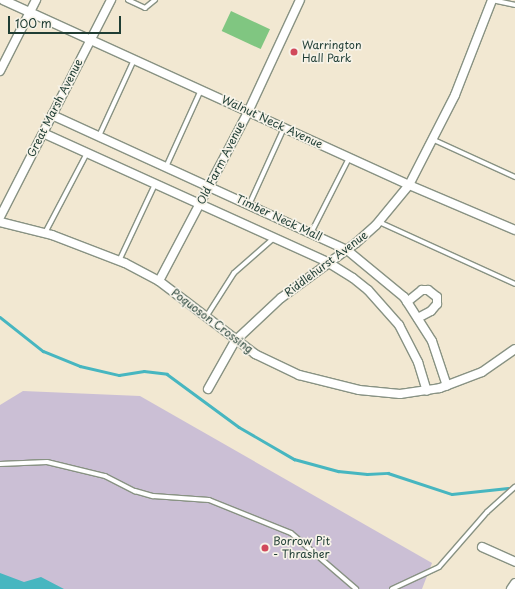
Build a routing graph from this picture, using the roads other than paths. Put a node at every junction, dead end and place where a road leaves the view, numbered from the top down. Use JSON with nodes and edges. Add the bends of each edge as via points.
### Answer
{"nodes":[{"id":1,"x":3,"y":0,"type":"edge"},
{"id":2,"x":36,"y":0,"type":"edge"},
{"id":3,"x":111,"y":0,"type":"edge"},
{"id":4,"x":128,"y":0,"type":"edge"},
{"id":5,"x":155,"y":0,"type":"edge"},
{"id":6,"x":300,"y":0,"type":"edge"},
{"id":7,"x":492,"y":0,"type":"edge"},
{"id":8,"x":515,"y":5,"type":"edge"},
{"id":9,"x":30,"y":12,"type":"junction"},
{"id":10,"x":90,"y":40,"type":"junction"},
{"id":11,"x":134,"y":60,"type":"junction"},
{"id":12,"x":0,"y":71,"type":"edge"},
{"id":13,"x":201,"y":90,"type":"junction"},
{"id":14,"x":248,"y":112,"type":"junction"},
{"id":15,"x":52,"y":115,"type":"junction"},
{"id":16,"x":284,"y":128,"type":"junction"},
{"id":17,"x":43,"y":133,"type":"junction"},
{"id":18,"x":99,"y":136,"type":"junction"},
{"id":19,"x":434,"y":140,"type":"junction"},
{"id":20,"x":88,"y":154,"type":"junction"},
{"id":21,"x":349,"y":157,"type":"junction"},
{"id":22,"x":166,"y":167,"type":"junction"},
{"id":23,"x":515,"y":177,"type":"edge"},
{"id":24,"x":155,"y":184,"type":"junction"},
{"id":25,"x":409,"y":184,"type":"junction"},
{"id":26,"x":209,"y":186,"type":"junction"},
{"id":27,"x":200,"y":204,"type":"junction"},
{"id":28,"x":249,"y":205,"type":"junction"},
{"id":29,"x":0,"y":217,"type":"edge"},
{"id":30,"x":0,"y":222,"type":"edge"},
{"id":31,"x":379,"y":222,"type":"junction"},
{"id":32,"x":515,"y":230,"type":"edge"},
{"id":33,"x":45,"y":233,"type":"junction"},
{"id":34,"x":311,"y":233,"type":"junction"},
{"id":35,"x":274,"y":238,"type":"junction"},
{"id":36,"x":347,"y":250,"type":"junction"},
{"id":37,"x":119,"y":261,"type":"junction"},
{"id":38,"x":329,"y":263,"type":"junction"},
{"id":39,"x":159,"y":281,"type":"junction"},
{"id":40,"x":515,"y":284,"type":"edge"},
{"id":41,"x":407,"y":302,"type":"junction"},
{"id":42,"x":205,"y":318,"type":"junction"},
{"id":43,"x":418,"y":318,"type":"junction"},
{"id":44,"x":234,"y":341,"type":"junction"},
{"id":45,"x":515,"y":349,"type":"edge"},
{"id":46,"x":447,"y":386,"type":"junction"},
{"id":47,"x":208,"y":389,"type":"dead end"},
{"id":48,"x":427,"y":391,"type":"junction"},
{"id":49,"x":0,"y":464,"type":"edge"},
{"id":50,"x":515,"y":487,"type":"edge"},
{"id":51,"x":482,"y":547,"type":"dead end"},
{"id":52,"x":515,"y":562,"type":"edge"},
{"id":53,"x":515,"y":583,"type":"edge"},
{"id":54,"x":356,"y":589,"type":"edge"},
{"id":55,"x":392,"y":589,"type":"edge"},
{"id":56,"x":511,"y":589,"type":"edge"}],
"edges":[{"from":1,"to":9,"type":"street","name":"Walnut Neck Avenue"},
{"from":2,"to":9,"type":"street"},
{"from":3,"to":10,"type":"street","name":"Great Marsh Avenue"},
{"from":4,"to":5,"type":"lane","via":[[145,8]]},
{"from":6,"to":14,"type":"street","name":"Old Farm Avenue"},
{"from":7,"to":8,"type":"lane"},
{"from":7,"to":19,"type":"street","name":"Riddlehurst Avenue","via":[[475,48]]},
{"from":9,"to":10,"type":"street","name":"Walnut Neck Avenue"},
{"from":9,"to":12,"type":"street"},
{"from":10,"to":11,"type":"street","name":"Walnut Neck Avenue"},
{"from":10,"to":15,"type":"street","name":"Great Marsh Avenue"},
{"from":11,"to":13,"type":"street","name":"Walnut Neck Avenue"},
{"from":11,"to":18,"type":"lane"},
{"from":13,"to":14,"type":"street","name":"Walnut Neck Avenue"},
{"from":13,"to":22,"type":"lane"},
{"from":14,"to":16,"type":"street","name":"Walnut Neck Avenue"},
{"from":14,"to":26,"type":"street","name":"Old Farm Avenue"},
{"from":15,"to":17,"type":"street","name":"Great Marsh Avenue"},
{"from":15,"to":18,"type":"street","name":"Timber Neck Mall"},
{"from":16,"to":21,"type":"street","name":"Walnut Neck Avenue"},
{"from":16,"to":28,"type":"lane"},
{"from":17,"to":20,"type":"street","name":"Timber Neck Mall"},
{"from":17,"to":29,"type":"street","name":"Great Marsh Avenue"},
{"from":18,"to":22,"type":"street","name":"Timber Neck Mall"},
{"from":19,"to":23,"type":"lane"},
{"from":19,"to":25,"type":"street","name":"Riddlehurst Avenue"},
{"from":20,"to":24,"type":"street","name":"Timber Neck Mall"},
{"from":20,"to":33,"type":"lane"},
{"from":21,"to":25,"type":"street","name":"Walnut Neck Avenue"},
{"from":21,"to":34,"type":"lane"},
{"from":22,"to":26,"type":"street","name":"Timber Neck Mall"},
{"from":24,"to":27,"type":"street","name":"Timber Neck Mall"},
{"from":24,"to":37,"type":"lane"},
{"from":25,"to":31,"type":"street","name":"Riddlehurst Avenue"},
{"from":25,"to":32,"type":"street","name":"Walnut Neck Avenue"},
{"from":26,"to":27,"type":"street","name":"Old Farm Avenue"},
{"from":26,"to":28,"type":"street","name":"Timber Neck Mall"},
{"from":27,"to":35,"type":"street","name":"Timber Neck Mall"},
{"from":27,"to":39,"type":"street","name":"Old Farm Avenue"},
{"from":28,"to":34,"type":"street","name":"Timber Neck Mall"},
{"from":30,"to":33,"type":"street","name":"Poquoson Crossing"},
{"from":31,"to":36,"type":"street","name":"Riddlehurst Avenue"},
{"from":31,"to":40,"type":"lane"},
{"from":33,"to":37,"type":"street","name":"Poquoson Crossing"},
{"from":34,"to":36,"type":"street","name":"Timber Neck Mall"},
{"from":35,"to":38,"type":"street","name":"Timber Neck Mall"},
{"from":35,"to":42,"type":"lane","via":[[234,273]]},
{"from":36,"to":38,"type":"street","name":"Riddlehurst Avenue"},
{"from":36,"to":41,"type":"street","name":"Timber Neck Mall","via":[[383,277]]},
{"from":37,"to":39,"type":"street","name":"Poquoson Crossing"},
{"from":38,"to":44,"type":"street","name":"Riddlehurst Avenue","via":[[281,298]]},
{"from":38,"to":48,"type":"street","name":"Timber Neck Mall","via":[[368,290],[399,325],[418,362]]},
{"from":39,"to":42,"type":"street","name":"Poquoson Crossing"},
{"from":41,"to":43,"type":"street","name":"Timber Neck Mall"},
{"from":41,"to":43,"type":"street","via":[[422,290],[428,290],[437,297],[434,308]]},
{"from":42,"to":44,"type":"street","name":"Poquoson Crossing"},
{"from":43,"to":46,"type":"street","name":"Timber Neck Mall","via":[[432,341]]},
{"from":44,"to":47,"type":"street","name":"Riddlehurst Avenue"},
{"from":44,"to":48,"type":"street","name":"Poquoson Crossing","via":[[276,366],[306,377],[380,394]]},
{"from":45,"to":46,"type":"street","name":"Poquoson Crossing","via":[[482,372]]},
{"from":46,"to":48,"type":"street","name":"Poquoson Crossing"},
{"from":49,"to":54,"type":"lane","via":[[53,463],[105,476],[135,491],[153,496],[209,500],[291,533]]},
{"from":50,"to":55,"type":"lane","via":[[487,512],[439,567]]},
{"from":51,"to":52,"type":"street"},
{"from":53,"to":56,"type":"street"}]}
